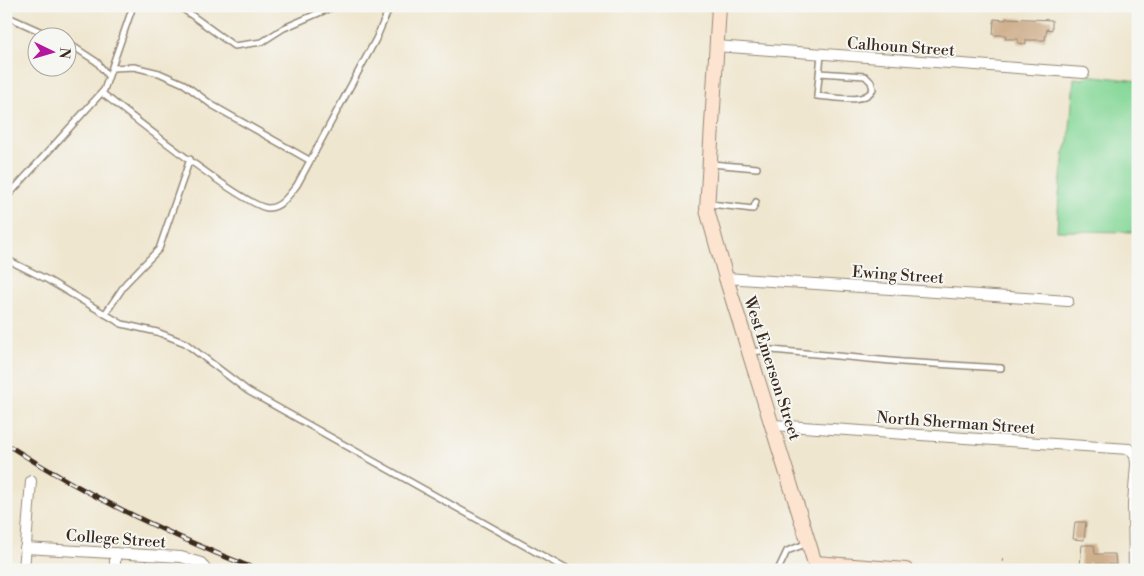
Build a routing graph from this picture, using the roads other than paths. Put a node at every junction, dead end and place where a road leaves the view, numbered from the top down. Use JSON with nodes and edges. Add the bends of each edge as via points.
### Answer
{"nodes":[{"id":1,"x":133,"y":6,"type":"edge"},
{"id":2,"x":179,"y":6,"type":"edge"},
{"id":3,"x":335,"y":6,"type":"edge"},
{"id":4,"x":368,"y":6,"type":"edge"},
{"id":5,"x":720,"y":6,"type":"edge"},
{"id":6,"x":6,"y":16,"type":"edge"},
{"id":7,"x":33,"y":28,"type":"edge"},
{"id":8,"x":716,"y":46,"type":"junction"},
{"id":9,"x":78,"y":50,"type":"edge"},
{"id":10,"x":821,"y":55,"type":"junction"},
{"id":11,"x":112,"y":68,"type":"junction"},
{"id":12,"x":819,"y":73,"type":"junction"},
{"id":13,"x":1084,"y":73,"type":"dead end"},
{"id":14,"x":108,"y":76,"type":"junction"},
{"id":15,"x":102,"y":92,"type":"junction"},
{"id":16,"x":190,"y":159,"type":"junction"},
{"id":17,"x":309,"y":160,"type":"junction"},
{"id":18,"x":757,"y":168,"type":"dead end"},
{"id":19,"x":708,"y":170,"type":"junction"},
{"id":20,"x":6,"y":198,"type":"edge"},
{"id":21,"x":756,"y":202,"type":"dead end"},
{"id":22,"x":707,"y":204,"type":"junction"},
{"id":23,"x":6,"y":259,"type":"edge"},
{"id":24,"x":726,"y":278,"type":"junction"},
{"id":25,"x":1068,"y":301,"type":"dead end"},
{"id":26,"x":105,"y":314,"type":"junction"},
{"id":27,"x":749,"y":352,"type":"junction"},
{"id":28,"x":1001,"y":368,"type":"dead end"},
{"id":29,"x":773,"y":425,"type":"junction"},
{"id":30,"x":32,"y":481,"type":"dead end"},
{"id":31,"x":1136,"y":481,"type":"edge"},
{"id":32,"x":808,"y":543,"type":"junction"},
{"id":33,"x":25,"y":548,"type":"junction"},
{"id":34,"x":115,"y":553,"type":"junction"},
{"id":35,"x":1136,"y":557,"type":"edge"},
{"id":36,"x":816,"y":566,"type":"edge"},
{"id":37,"x":205,"y":568,"type":"edge"},
{"id":38,"x":24,"y":570,"type":"edge"},
{"id":39,"x":115,"y":570,"type":"edge"},
{"id":40,"x":568,"y":570,"type":"edge"},
{"id":41,"x":778,"y":570,"type":"edge"},
{"id":42,"x":906,"y":570,"type":"edge"},
{"id":43,"x":1134,"y":570,"type":"edge"}],
"edges":[{"from":1,"to":11,"type":"lane"},
{"from":2,"to":3,"type":"lane","via":[[234,46],[262,42],[284,28]]},
{"from":4,"to":17,"type":"lane","via":[[388,11],[376,39]]},
{"from":5,"to":8,"type":"street","name":"West Emerson Street"},
{"from":6,"to":7,"type":"lane"},
{"from":8,"to":10,"type":"street","name":"Calhoun Street"},
{"from":8,"to":19,"type":"street","name":"West Emerson Street"},
{"from":9,"to":14,"type":"lane","via":[[97,62]]},
{"from":10,"to":12,"type":"lane"},
{"from":10,"to":13,"type":"street","name":"Calhoun Street"},
{"from":11,"to":14,"type":"lane"},
{"from":11,"to":17,"type":"lane","via":[[134,67],[184,84],[212,105]]},
{"from":12,"to":12,"type":"lane","via":[[817,96],[864,98],[873,89],[865,76]]},
{"from":14,"to":15,"type":"lane"},
{"from":15,"to":16,"type":"lane"},
{"from":15,"to":20,"type":"lane","via":[[44,160]]},
{"from":16,"to":17,"type":"lane","via":[[258,206],[269,208],[280,204],[297,185]]},
{"from":16,"to":26,"type":"lane","via":[[159,249],[126,283]]},
{"from":18,"to":19,"type":"lane"},
{"from":19,"to":22,"type":"street","name":"West Emerson Street"},
{"from":21,"to":22,"type":"lane","via":[[753,208]]},
{"from":22,"to":24,"type":"street","name":"West Emerson Street"},
{"from":23,"to":26,"type":"lane"},
{"from":24,"to":25,"type":"street","name":"Ewing Street"},
{"from":24,"to":27,"type":"street","name":"West Emerson Street"},
{"from":26,"to":40,"type":"lane","via":[[122,324],[185,343],[248,390]]},
{"from":27,"to":28,"type":"lane","via":[[772,350]]},
{"from":27,"to":29,"type":"street","name":"West Emerson Street"},
{"from":29,"to":31,"type":"street","name":"North Sherman Street","via":[[1129,449],[1135,454]]},
{"from":29,"to":32,"type":"street","name":"West Emerson Street"},
{"from":30,"to":33,"type":"street"},
{"from":31,"to":35,"type":"street","via":[[1133,504]]},
{"from":32,"to":36,"type":"street","name":"West Emerson Street"},
{"from":32,"to":41,"type":"lane","via":[[787,551]]},
{"from":33,"to":34,"type":"street","name":"College Street"},
{"from":33,"to":38,"type":"street"},
{"from":34,"to":37,"type":"street","name":"College Street","via":[[196,560]]},
{"from":34,"to":39,"type":"street"},
{"from":35,"to":43,"type":"street"},
{"from":36,"to":42,"type":"street"}]}
